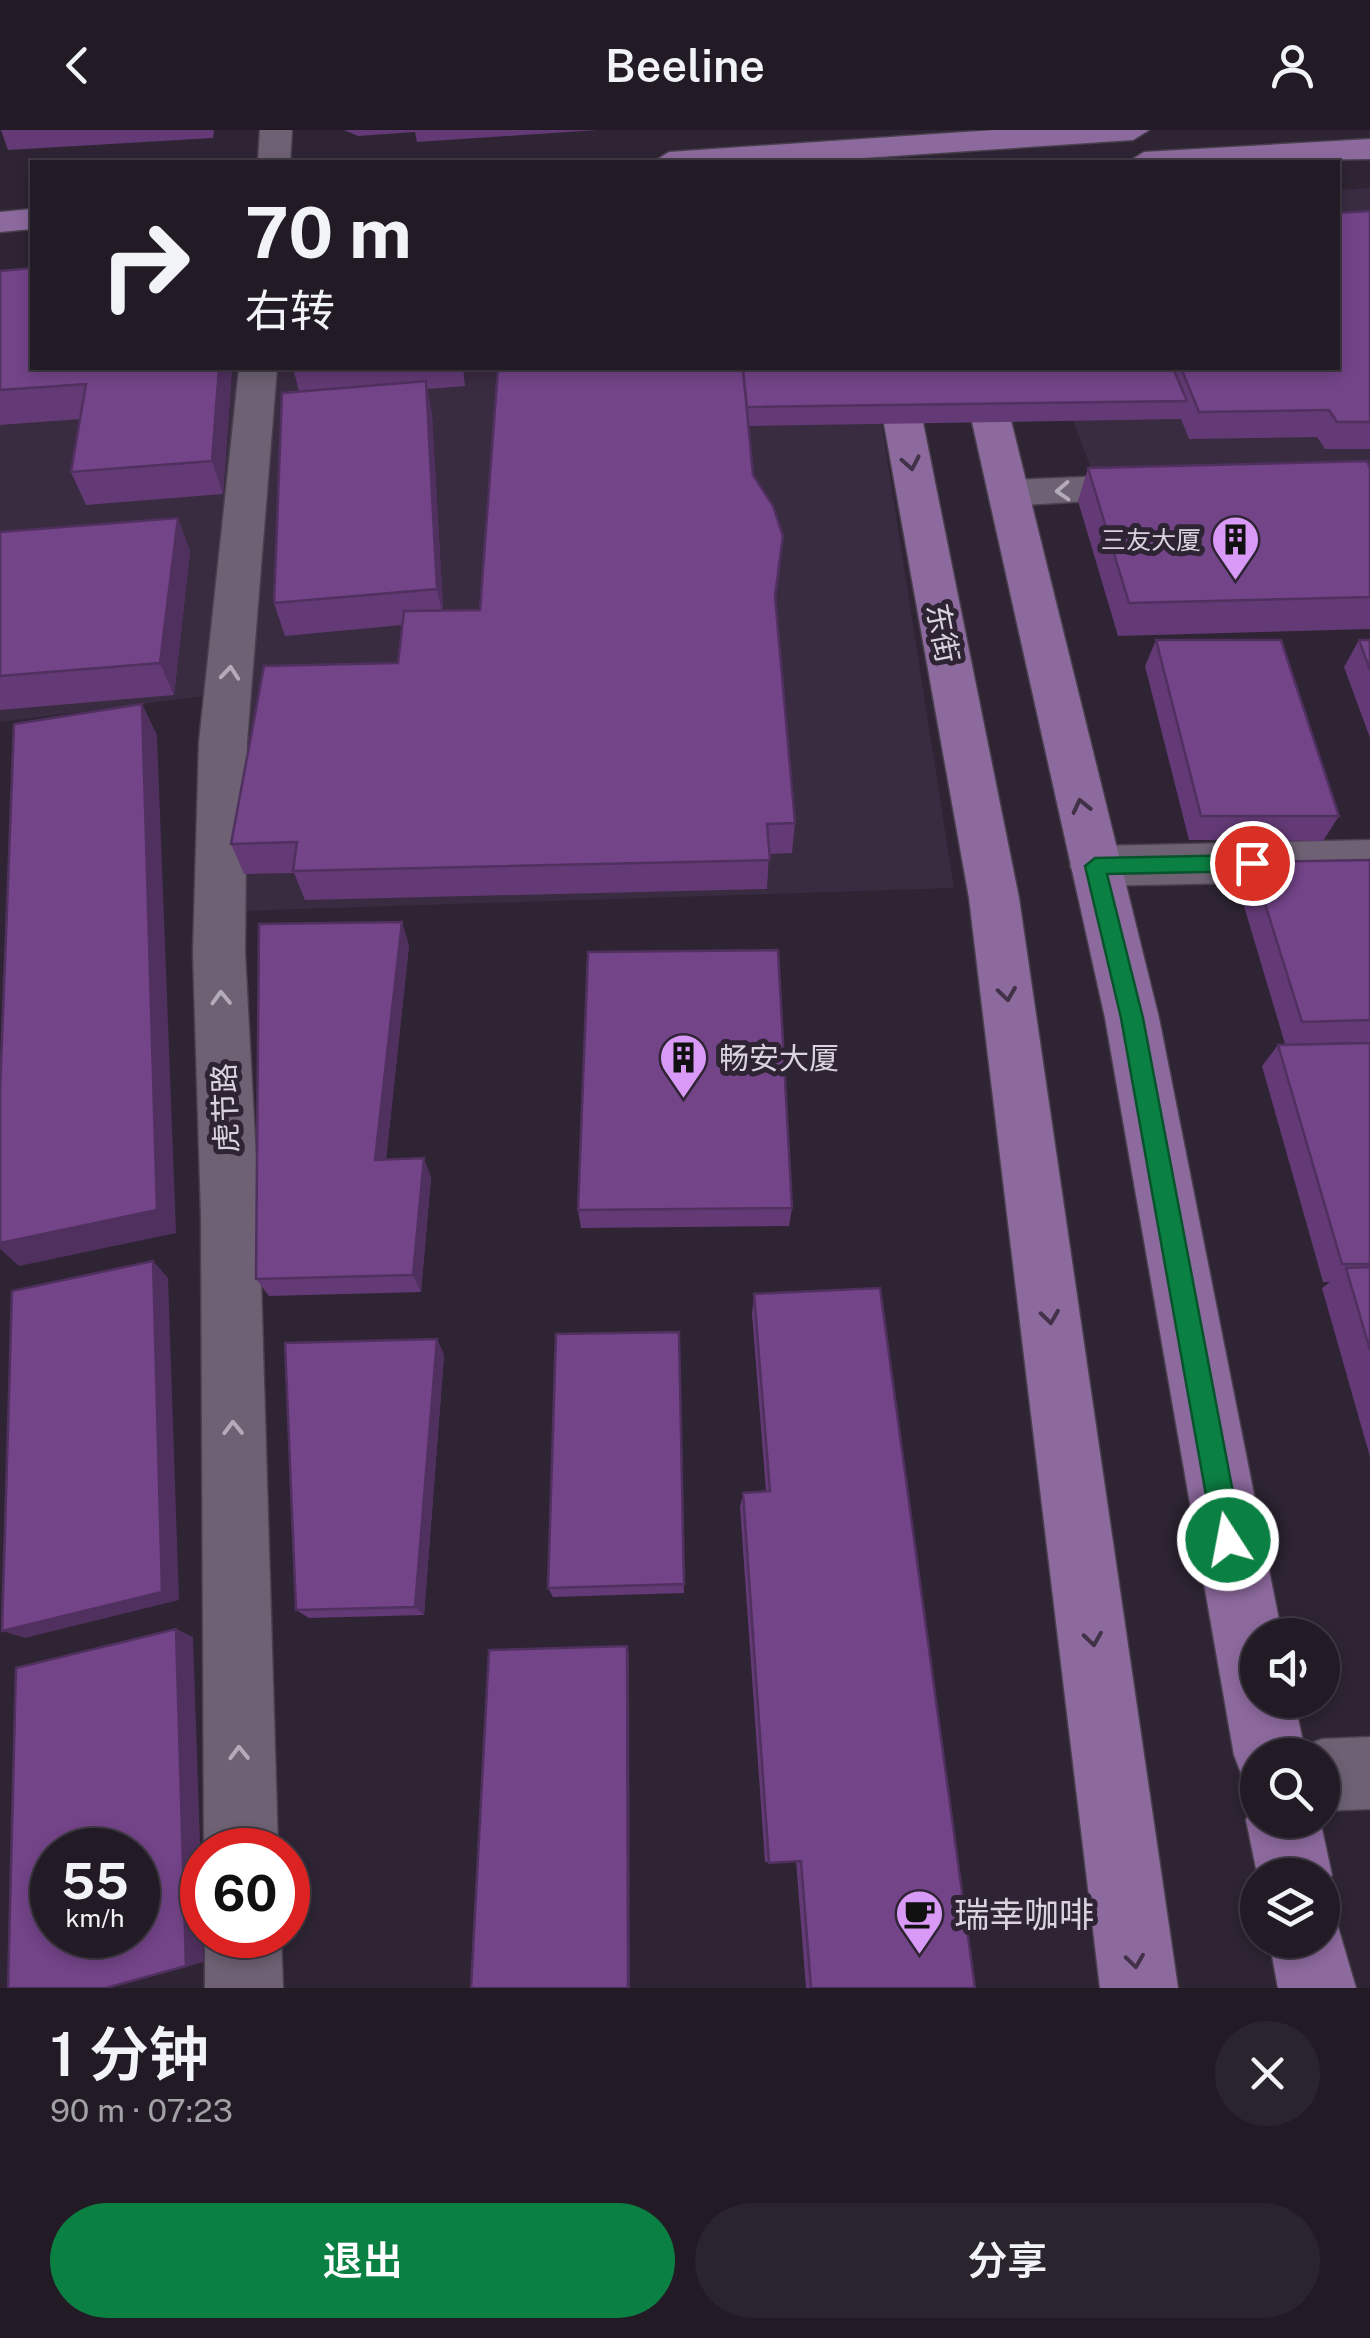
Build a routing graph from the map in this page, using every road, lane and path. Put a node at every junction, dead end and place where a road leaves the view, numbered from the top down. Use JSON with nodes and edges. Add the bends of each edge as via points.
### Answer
{"nodes":[{"id":1,"x":276,"y":130,"type":"edge"},
{"id":2,"x":1112,"y":130,"type":"edge"},
{"id":3,"x":1132,"y":130,"type":"edge"},
{"id":4,"x":924,"y":145,"type":"edge"},
{"id":5,"x":842,"y":147,"type":"edge"},
{"id":6,"x":1370,"y":149,"type":"edge"},
{"id":7,"x":274,"y":160,"type":"edge"},
{"id":8,"x":693,"y":160,"type":"edge"},
{"id":9,"x":1180,"y":160,"type":"edge"},
{"id":10,"x":30,"y":219,"type":"edge"},
{"id":11,"x":0,"y":222,"type":"edge"},
{"id":12,"x":30,"y":252,"type":"edge"},
{"id":13,"x":0,"y":254,"type":"edge"},
{"id":14,"x":258,"y":370,"type":"edge"},
{"id":15,"x":893,"y":370,"type":"edge"},
{"id":16,"x":978,"y":370,"type":"edge"},
{"id":17,"x":1187,"y":486,"type":"edge"},
{"id":18,"x":1008,"y":494,"type":"junction"},
{"id":19,"x":1370,"y":860,"type":"edge"},
{"id":20,"x":1095,"y":866,"type":"junction"},
{"id":21,"x":1244,"y":1618,"type":"edge"},
{"id":22,"x":1370,"y":1773,"type":"edge"},
{"id":23,"x":1340,"y":1774,"type":"edge"},
{"id":24,"x":241,"y":1828,"type":"edge"},
{"id":25,"x":243,"y":1958,"type":"edge"},
{"id":26,"x":1311,"y":1958,"type":"edge"},
{"id":27,"x":244,"y":1988,"type":"edge"},
{"id":28,"x":1139,"y":1988,"type":"edge"},
{"id":29,"x":1317,"y":1988,"type":"edge"}],
"edges":[{"from":1,"to":7,"type":"street"},
{"from":2,"to":3,"type":"main road"},
{"from":2,"to":4,"type":"main road"},
{"from":4,"to":5,"type":"main road"},
{"from":5,"to":8,"type":"main road"},
{"from":6,"to":9,"type":"main road"},
{"from":10,"to":11,"type":"main road"},
{"from":12,"to":13,"type":"main road"},
{"from":24,"to":14,"type":"street","name":"虎节路","one_way":true,"via":[[220,954],[223,742]]},
{"from":15,"to":28,"type":"main road","name":"东街","one_way":true,"via":[[994,898]]},
{"from":16,"to":18,"type":"main road"},
{"from":17,"to":18,"type":"street","one_way":true},
{"from":20,"to":18,"type":"main road","one_way":true},
{"from":19,"to":20,"type":"street"},
{"from":20,"to":21,"type":"main road","via":[[1132,1018]]},
{"from":22,"to":23,"type":"street"},
{"from":25,"to":27,"type":"street"},
{"from":26,"to":29,"type":"main road"}]}
